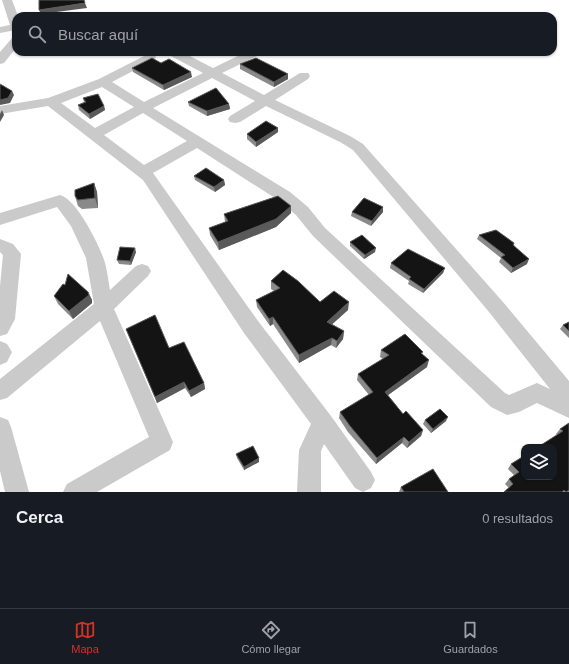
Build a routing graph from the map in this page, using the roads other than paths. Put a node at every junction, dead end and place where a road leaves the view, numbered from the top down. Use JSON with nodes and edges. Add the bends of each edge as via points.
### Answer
{"nodes":[{"id":1,"x":8,"y":0,"type":"edge"},
{"id":2,"x":12,"y":13,"type":"edge"},
{"id":3,"x":12,"y":27,"type":"edge"},
{"id":4,"x":0,"y":30,"type":"edge"},
{"id":5,"x":12,"y":45,"type":"edge"},
{"id":6,"x":181,"y":56,"type":"edge"},
{"id":7,"x":247,"y":56,"type":"edge"},
{"id":8,"x":150,"y":57,"type":"edge"},
{"id":9,"x":0,"y":60,"type":"edge"},
{"id":10,"x":214,"y":73,"type":"junction"},
{"id":11,"x":304,"y":76,"type":"dead end"},
{"id":12,"x":103,"y":82,"type":"junction"},
{"id":13,"x":266,"y":101,"type":"junction"},
{"id":14,"x":51,"y":102,"type":"junction"},
{"id":15,"x":144,"y":107,"type":"junction"},
{"id":16,"x":0,"y":110,"type":"edge"},
{"id":17,"x":234,"y":119,"type":"dead end"},
{"id":18,"x":95,"y":134,"type":"junction"},
{"id":19,"x":198,"y":142,"type":"junction"},
{"id":20,"x":143,"y":172,"type":"junction"},
{"id":21,"x":0,"y":219,"type":"edge"},
{"id":22,"x":0,"y":245,"type":"edge"},
{"id":23,"x":142,"y":271,"type":"dead end"},
{"id":24,"x":104,"y":307,"type":"junction"},
{"id":25,"x":0,"y":328,"type":"edge"},
{"id":26,"x":0,"y":350,"type":"edge"},
{"id":27,"x":0,"y":356,"type":"edge"},
{"id":28,"x":0,"y":391,"type":"edge"},
{"id":29,"x":569,"y":397,"type":"edge"},
{"id":30,"x":569,"y":408,"type":"edge"},
{"id":31,"x":323,"y":423,"type":"junction"},
{"id":32,"x":0,"y":427,"type":"edge"},
{"id":33,"x":362,"y":480,"type":"dead end"},
{"id":34,"x":17,"y":492,"type":"edge"},
{"id":35,"x":75,"y":492,"type":"edge"},
{"id":36,"x":309,"y":492,"type":"edge"}],
"edges":[{"from":1,"to":2,"type":"street"},
{"from":3,"to":4,"type":"street"},
{"from":5,"to":9,"type":"street"},
{"from":6,"to":10,"type":"street"},
{"from":7,"to":10,"type":"street"},
{"from":8,"to":12,"type":"street"},
{"from":10,"to":13,"type":"street"},
{"from":10,"to":15,"type":"street"},
{"from":11,"to":13,"type":"street"},
{"from":12,"to":14,"type":"street"},
{"from":12,"to":15,"type":"street"},
{"from":13,"to":17,"type":"street"},
{"from":13,"to":29,"type":"street","via":[[358,147],[496,307]]},
{"from":14,"to":16,"type":"street"},
{"from":14,"to":18,"type":"street"},
{"from":15,"to":18,"type":"street"},
{"from":15,"to":19,"type":"street"},
{"from":18,"to":20,"type":"street"},
{"from":19,"to":20,"type":"street"},
{"from":19,"to":30,"type":"street","via":[[284,196],[302,211],[319,232],[498,400],[507,405],[537,393]]},
{"from":20,"to":31,"type":"street","via":[[251,327]]},
{"from":21,"to":24,"type":"street","via":[[60,200],[78,223],[95,258]]},
{"from":22,"to":25,"type":"street","via":[[12,254],[6,319]]},
{"from":23,"to":24,"type":"street"},
{"from":24,"to":28,"type":"street"},
{"from":24,"to":35,"type":"street","via":[[162,442]]},
{"from":26,"to":27,"type":"street"},
{"from":31,"to":33,"type":"street"},
{"from":31,"to":36,"type":"street","via":[[310,450]]},
{"from":32,"to":34,"type":"street"}]}
